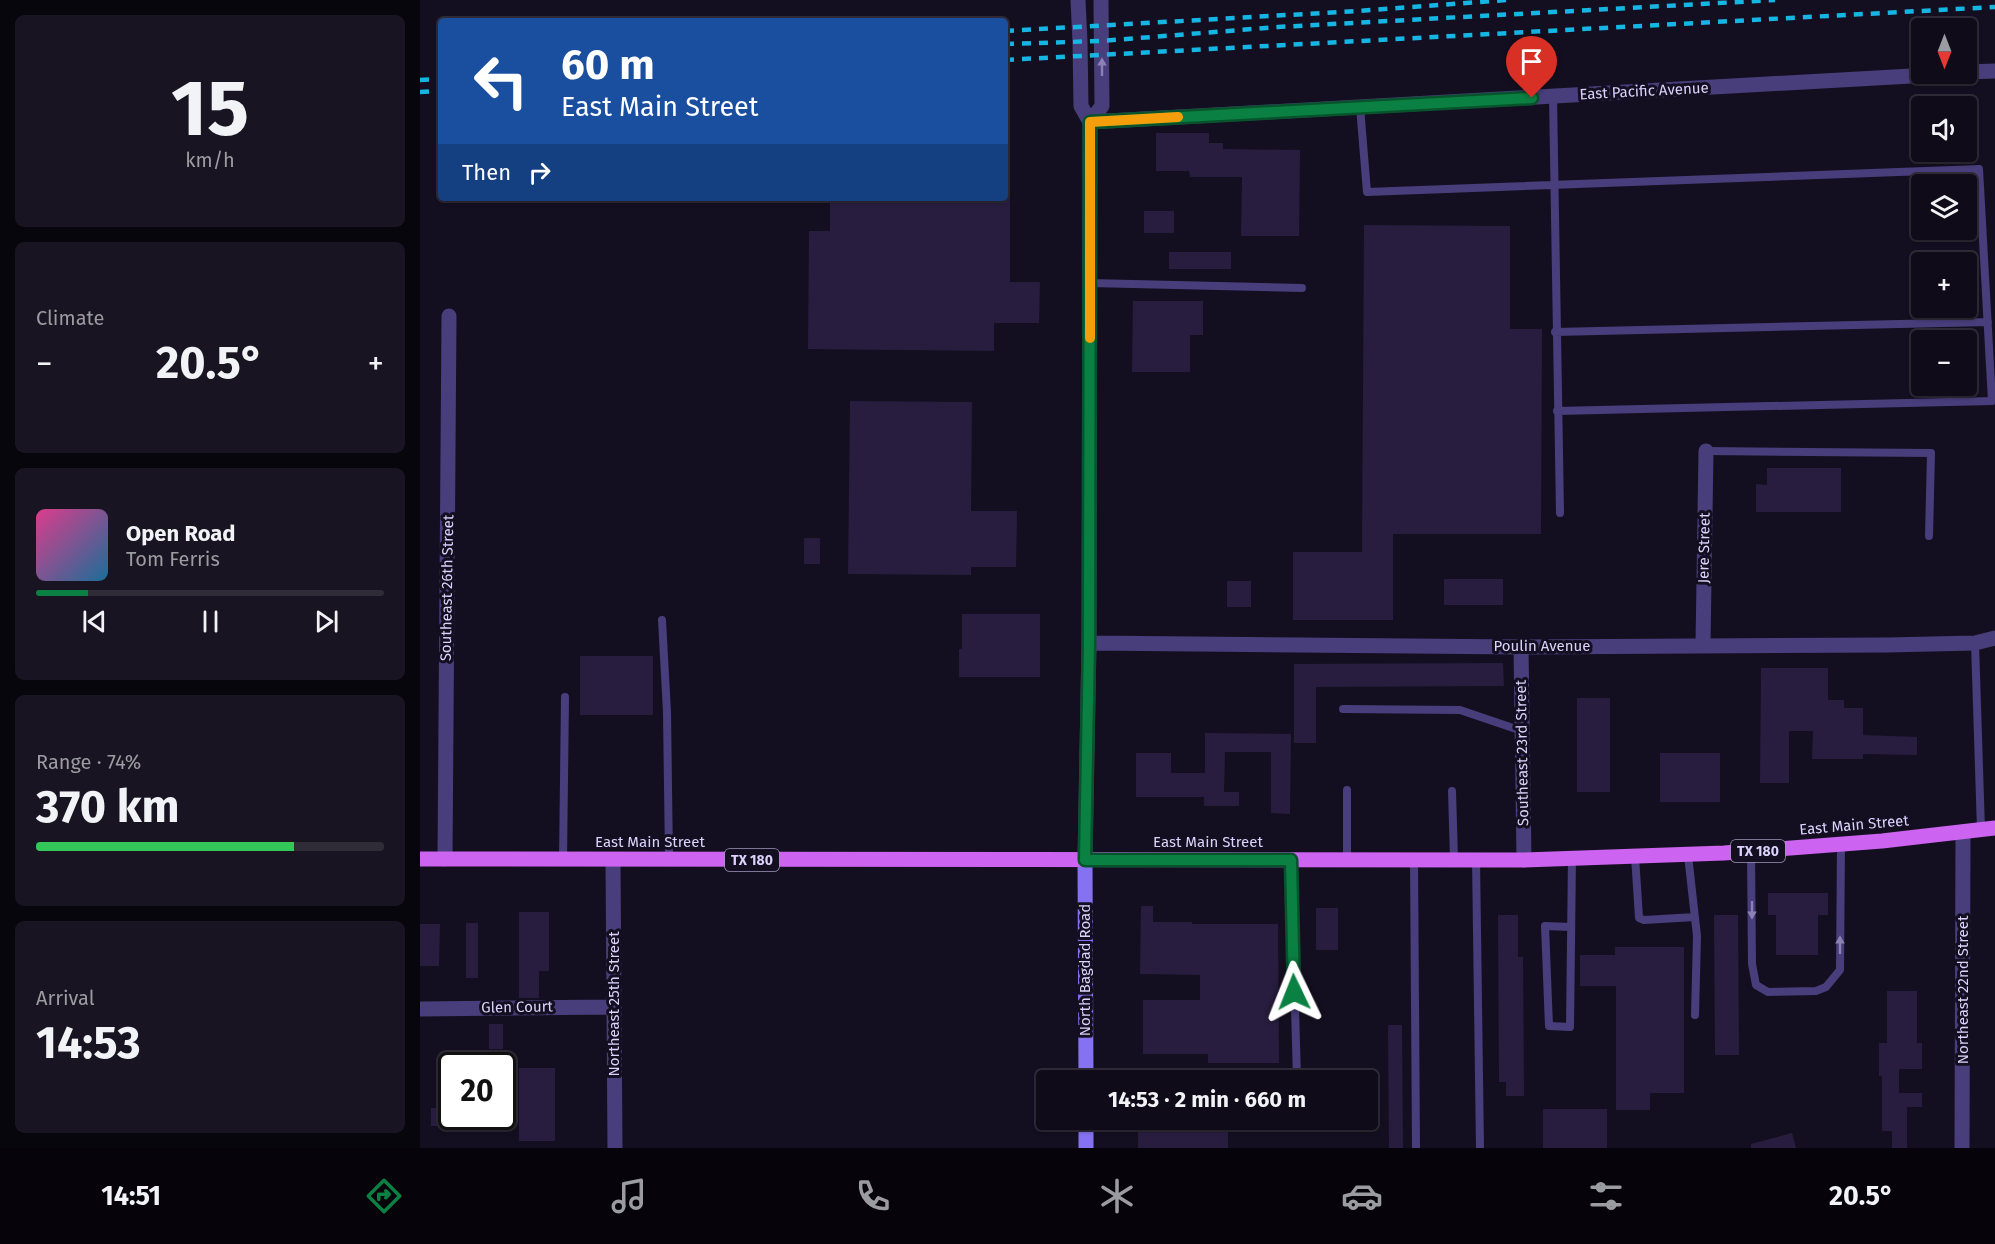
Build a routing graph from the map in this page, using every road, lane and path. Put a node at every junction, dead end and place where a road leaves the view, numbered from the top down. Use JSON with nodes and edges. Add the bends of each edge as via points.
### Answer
{"nodes":[{"id":1,"x":1077,"y":0,"type":"edge"},
{"id":2,"x":1101,"y":0,"type":"edge"},
{"id":3,"x":1995,"y":71,"type":"edge"},
{"id":4,"x":1977,"y":72,"type":"edge"},
{"id":5,"x":1911,"y":76,"type":"edge"},
{"id":6,"x":1553,"y":96,"type":"junction"},
{"id":7,"x":1360,"y":107,"type":"junction"},
{"id":8,"x":1090,"y":122,"type":"junction"},
{"id":9,"x":1554,"y":185,"type":"junction"},
{"id":10,"x":1090,"y":283,"type":"junction"},
{"id":11,"x":1302,"y":288,"type":"dead end"},
{"id":12,"x":449,"y":316,"type":"dead end"},
{"id":13,"x":1988,"y":322,"type":"junction"},
{"id":14,"x":1555,"y":332,"type":"junction"},
{"id":15,"x":1557,"y":411,"type":"junction"},
{"id":16,"x":1706,"y":451,"type":"joint"},
{"id":17,"x":1560,"y":513,"type":"dead end"},
{"id":18,"x":1929,"y":537,"type":"dead end"},
{"id":19,"x":662,"y":620,"type":"dead end"},
{"id":20,"x":1995,"y":638,"type":"edge"},
{"id":21,"x":1089,"y":643,"type":"junction"},
{"id":22,"x":1975,"y":643,"type":"junction"},
{"id":23,"x":1703,"y":645,"type":"junction"},
{"id":24,"x":1521,"y":647,"type":"junction"},
{"id":25,"x":565,"y":697,"type":"dead end"},
{"id":26,"x":1343,"y":709,"type":"dead end"},
{"id":27,"x":1522,"y":731,"type":"junction"},
{"id":28,"x":1347,"y":790,"type":"dead end"},
{"id":29,"x":1452,"y":791,"type":"dead end"},
{"id":30,"x":1988,"y":829,"type":"edge"},
{"id":31,"x":1963,"y":832,"type":"junction"},
{"id":32,"x":1841,"y":844,"type":"junction"},
{"id":33,"x":1751,"y":851,"type":"junction"},
{"id":34,"x":1688,"y":855,"type":"junction"},
{"id":35,"x":1635,"y":856,"type":"junction"},
{"id":36,"x":1572,"y":858,"type":"junction"},
{"id":37,"x":420,"y":859,"type":"edge"},
{"id":38,"x":445,"y":859,"type":"junction"},
{"id":39,"x":1347,"y":859,"type":"junction"},
{"id":40,"x":1414,"y":859,"type":"junction"},
{"id":41,"x":1454,"y":859,"type":"junction"},
{"id":42,"x":1476,"y":859,"type":"junction"},
{"id":43,"x":563,"y":860,"type":"junction"},
{"id":44,"x":613,"y":860,"type":"junction"},
{"id":45,"x":669,"y":860,"type":"junction"},
{"id":46,"x":1085,"y":860,"type":"junction"},
{"id":47,"x":1291,"y":860,"type":"junction"},
{"id":48,"x":1524,"y":860,"type":"junction"},
{"id":49,"x":1695,"y":917,"type":"junction"},
{"id":50,"x":1571,"y":927,"type":"junction"},
{"id":51,"x":614,"y":1007,"type":"junction"},
{"id":52,"x":420,"y":1009,"type":"edge"},
{"id":53,"x":1695,"y":1015,"type":"dead end"},
{"id":54,"x":1086,"y":1070,"type":"edge"},
{"id":55,"x":1297,"y":1070,"type":"edge"},
{"id":56,"x":1086,"y":1130,"type":"edge"},
{"id":57,"x":615,"y":1148,"type":"edge"},
{"id":58,"x":1086,"y":1148,"type":"edge"},
{"id":59,"x":1416,"y":1148,"type":"edge"},
{"id":60,"x":1480,"y":1148,"type":"edge"},
{"id":61,"x":1962,"y":1148,"type":"edge"}],
"edges":[{"from":1,"to":8,"type":"street","via":[[1081,106]]},
{"from":8,"to":2,"type":"street","one_way":true,"via":[[1102,105]]},
{"from":3,"to":4,"type":"street"},
{"from":5,"to":6,"type":"street","name":"East Pacific Avenue"},
{"from":6,"to":7,"type":"street","name":"East Pacific Avenue"},
{"from":6,"to":9,"type":"lane"},
{"from":7,"to":8,"type":"street","name":"East Pacific Avenue"},
{"from":7,"to":9,"type":"lane","via":[[1367,192]]},
{"from":8,"to":10,"type":"street"},
{"from":9,"to":13,"type":"lane","via":[[1979,169]]},
{"from":9,"to":14,"type":"lane"},
{"from":10,"to":11,"type":"lane"},
{"from":10,"to":21,"type":"street"},
{"from":12,"to":38,"type":"street","name":"Southeast 26th Street"},
{"from":13,"to":14,"type":"lane"},
{"from":13,"to":15,"type":"lane","via":[[1992,401]]},
{"from":14,"to":15,"type":"lane"},
{"from":15,"to":17,"type":"lane"},
{"from":16,"to":18,"type":"lane","via":[[1931,453]]},
{"from":16,"to":23,"type":"street","name":"Jere Street"},
{"from":19,"to":45,"type":"lane"},
{"from":20,"to":22,"type":"street","name":"Poulin Avenue"},
{"from":21,"to":24,"type":"street","name":"Poulin Avenue"},
{"from":21,"to":46,"type":"street"},
{"from":22,"to":23,"type":"street","name":"Poulin Avenue"},
{"from":22,"to":30,"type":"lane"},
{"from":23,"to":24,"type":"street","name":"Poulin Avenue"},
{"from":24,"to":27,"type":"street","name":"Southeast 23rd Street"},
{"from":25,"to":43,"type":"lane"},
{"from":26,"to":27,"type":"lane","via":[[1460,710]]},
{"from":27,"to":48,"type":"street","name":"Southeast 23rd Street"},
{"from":28,"to":39,"type":"lane"},
{"from":29,"to":41,"type":"lane"},
{"from":30,"to":31,"type":"main road","name":"East Main Street","number":"TX 180"},
{"from":31,"to":32,"type":"main road","name":"East Main Street","number":"TX 180"},
{"from":31,"to":61,"type":"street","name":"Northeast 22nd Street"},
{"from":32,"to":33,"type":"main road","name":"East Main Street","number":"TX 180"},
{"from":33,"to":32,"type":"lane","one_way":true,"via":[[1752,964],[1756,985],[1768,992],[1816,991],[1826,987],[1840,970]]},
{"from":33,"to":34,"type":"main road","name":"East Main Street","number":"TX 180"},
{"from":34,"to":35,"type":"main road","name":"East Main Street","number":"TX 180"},
{"from":34,"to":49,"type":"lane"},
{"from":35,"to":36,"type":"main road","name":"East Main Street","number":"TX 180"},
{"from":35,"to":49,"type":"lane","via":[[1639,918]]},
{"from":36,"to":48,"type":"main road","name":"East Main Street","number":"TX 180"},
{"from":36,"to":50,"type":"lane"},
{"from":37,"to":38,"type":"main road","name":"East Main Street","number":"TX 180"},
{"from":38,"to":43,"type":"main road","name":"East Main Street","number":"TX 180"},
{"from":39,"to":40,"type":"main road","name":"East Main Street","number":"TX 180"},
{"from":39,"to":47,"type":"main road","name":"East Main Street","number":"TX 180"},
{"from":40,"to":41,"type":"main road","name":"East Main Street","number":"TX 180"},
{"from":40,"to":59,"type":"lane"},
{"from":41,"to":42,"type":"main road","name":"East Main Street","number":"TX 180"},
{"from":42,"to":48,"type":"main road","name":"East Main Street","number":"TX 180"},
{"from":42,"to":60,"type":"lane"},
{"from":43,"to":44,"type":"main road","name":"East Main Street","number":"TX 180"},
{"from":44,"to":45,"type":"main road","name":"East Main Street","number":"TX 180"},
{"from":44,"to":51,"type":"street","name":"Northeast 25th Street"},
{"from":45,"to":46,"type":"main road","name":"East Main Street","number":"TX 180"},
{"from":46,"to":47,"type":"main road","name":"East Main Street","number":"TX 180"},
{"from":46,"to":54,"type":"street","name":"North Bagdad Road"},
{"from":47,"to":55,"type":"lane"},
{"from":49,"to":53,"type":"lane"},
{"from":50,"to":50,"type":"lane","via":[[1570,1027],[1549,1026],[1545,926]]},
{"from":51,"to":52,"type":"street","name":"Glen Court"},
{"from":51,"to":57,"type":"street","name":"Northeast 25th Street"},
{"from":56,"to":58,"type":"street"}]}
